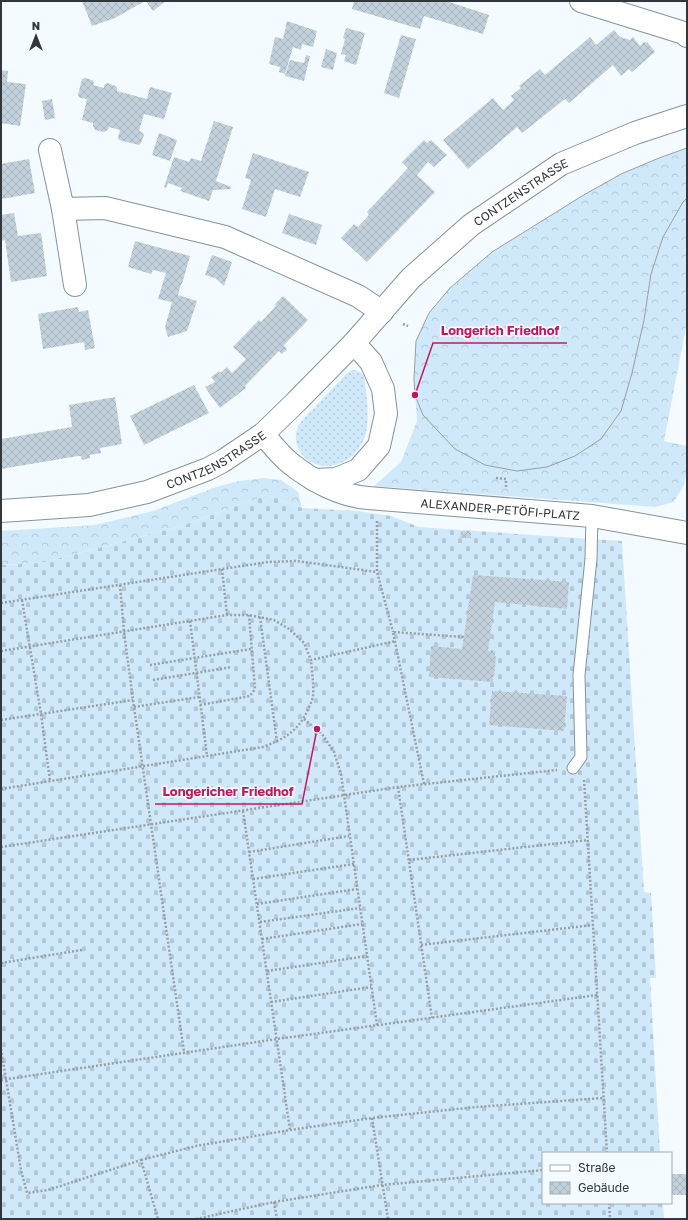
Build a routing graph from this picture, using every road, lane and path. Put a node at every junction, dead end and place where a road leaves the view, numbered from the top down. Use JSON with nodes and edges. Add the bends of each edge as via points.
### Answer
{"nodes":[{"id":1,"x":581,"y":1,"type":"edge"},
{"id":2,"x":687,"y":36,"type":"edge"},
{"id":3,"x":687,"y":116,"type":"edge"},
{"id":4,"x":50,"y":150,"type":"dead end"},
{"id":5,"x":63,"y":209,"type":"junction"},
{"id":6,"x":75,"y":285,"type":"dead end"},
{"id":7,"x":382,"y":312,"type":"junction"},
{"id":8,"x":403,"y":324,"type":"dead end"},
{"id":9,"x":408,"y":326,"type":"dead end"},
{"id":10,"x":354,"y":343,"type":"junction"},
{"id":11,"x":262,"y":434,"type":"junction"},
{"id":12,"x":314,"y":480,"type":"junction"},
{"id":13,"x":377,"y":499,"type":"junction"},
{"id":14,"x":1,"y":511,"type":"edge"},
{"id":15,"x":592,"y":516,"type":"junction"},
{"id":16,"x":687,"y":534,"type":"edge"},
{"id":17,"x":222,"y":569,"type":"junction"},
{"id":18,"x":377,"y":572,"type":"junction"},
{"id":19,"x":120,"y":585,"type":"junction"},
{"id":20,"x":22,"y":600,"type":"junction"},
{"id":21,"x":1,"y":603,"type":"edge"},
{"id":22,"x":227,"y":615,"type":"junction"},
{"id":23,"x":249,"y":615,"type":"junction"},
{"id":24,"x":260,"y":617,"type":"junction"},
{"id":25,"x":190,"y":621,"type":"junction"},
{"id":26,"x":124,"y":632,"type":"junction"},
{"id":27,"x":393,"y":632,"type":"junction"},
{"id":28,"x":464,"y":637,"type":"dead end"},
{"id":29,"x":396,"y":641,"type":"junction"},
{"id":30,"x":30,"y":647,"type":"junction"},
{"id":31,"x":252,"y":649,"type":"junction"},
{"id":32,"x":1,"y":651,"type":"edge"},
{"id":33,"x":194,"y":659,"type":"junction"},
{"id":34,"x":311,"y":660,"type":"junction"},
{"id":35,"x":150,"y":666,"type":"dead end"},
{"id":36,"x":232,"y":667,"type":"dead end"},
{"id":37,"x":196,"y":674,"type":"junction"},
{"id":38,"x":153,"y":680,"type":"dead end"},
{"id":39,"x":199,"y":697,"type":"junction"},
{"id":40,"x":133,"y":700,"type":"junction"},
{"id":41,"x":200,"y":705,"type":"junction"},
{"id":42,"x":134,"y":707,"type":"junction"},
{"id":43,"x":41,"y":714,"type":"junction"},
{"id":44,"x":304,"y":719,"type":"junction"},
{"id":45,"x":1,"y":720,"type":"edge"},
{"id":46,"x":277,"y":742,"type":"junction"},
{"id":47,"x":207,"y":756,"type":"junction"},
{"id":48,"x":143,"y":766,"type":"junction"},
{"id":49,"x":574,"y":768,"type":"junction"},
{"id":50,"x":50,"y":781,"type":"junction"},
{"id":51,"x":424,"y":784,"type":"junction"},
{"id":52,"x":398,"y":787,"type":"junction"},
{"id":53,"x":1,"y":789,"type":"edge"},
{"id":54,"x":344,"y":796,"type":"junction"},
{"id":55,"x":243,"y":811,"type":"junction"},
{"id":56,"x":152,"y":824,"type":"junction"},
{"id":57,"x":349,"y":836,"type":"junction"},
{"id":58,"x":588,"y":840,"type":"junction"},
{"id":59,"x":1,"y":847,"type":"edge"},
{"id":60,"x":249,"y":852,"type":"junction"},
{"id":61,"x":409,"y":860,"type":"junction"},
{"id":62,"x":354,"y":864,"type":"junction"},
{"id":63,"x":253,"y":879,"type":"junction"},
{"id":64,"x":357,"y":889,"type":"junction"},
{"id":65,"x":257,"y":904,"type":"junction"},
{"id":66,"x":360,"y":908,"type":"junction"},
{"id":67,"x":260,"y":922,"type":"junction"},
{"id":68,"x":362,"y":924,"type":"junction"},
{"id":69,"x":593,"y":925,"type":"junction"},
{"id":70,"x":262,"y":939,"type":"junction"},
{"id":71,"x":421,"y":945,"type":"junction"},
{"id":72,"x":82,"y":950,"type":"dead end"},
{"id":73,"x":367,"y":956,"type":"junction"},
{"id":74,"x":1,"y":963,"type":"edge"},
{"id":75,"x":267,"y":971,"type":"junction"},
{"id":76,"x":371,"y":987,"type":"junction"},
{"id":77,"x":597,"y":995,"type":"junction"},
{"id":78,"x":271,"y":1002,"type":"junction"},
{"id":79,"x":432,"y":1018,"type":"junction"},
{"id":80,"x":377,"y":1025,"type":"junction"},
{"id":81,"x":278,"y":1039,"type":"junction"},
{"id":82,"x":1,"y":1049,"type":"edge"},
{"id":83,"x":184,"y":1053,"type":"junction"},
{"id":84,"x":5,"y":1079,"type":"junction"},
{"id":85,"x":1,"y":1080,"type":"edge"},
{"id":86,"x":603,"y":1098,"type":"junction"},
{"id":87,"x":372,"y":1118,"type":"junction"},
{"id":88,"x":290,"y":1130,"type":"junction"},
{"id":89,"x":607,"y":1152,"type":"edge"},
{"id":90,"x":141,"y":1160,"type":"junction"},
{"id":91,"x":542,"y":1170,"type":"edge"},
{"id":92,"x":382,"y":1185,"type":"junction"},
{"id":93,"x":274,"y":1202,"type":"junction"},
{"id":94,"x":610,"y":1204,"type":"edge"},
{"id":95,"x":204,"y":1218,"type":"edge"},
{"id":96,"x":158,"y":1219,"type":"edge"},
{"id":97,"x":196,"y":1219,"type":"edge"},
{"id":98,"x":277,"y":1219,"type":"edge"},
{"id":99,"x":388,"y":1219,"type":"edge"},
{"id":100,"x":610,"y":1219,"type":"edge"}],
"edges":[{"from":1,"to":2,"type":"street"},
{"from":3,"to":7,"type":"street","name":"CONTZENSTRASSE","via":[[635,133],[561,164],[471,225],[411,278]]},
{"from":4,"to":5,"type":"street"},
{"from":5,"to":6,"type":"street"},
{"from":5,"to":7,"type":"street","via":[[105,208],[225,237],[358,296]]},
{"from":7,"to":10,"type":"street","name":"CONTZENSTRASSE"},
{"from":8,"to":9,"type":"path"},
{"from":10,"to":11,"type":"street","name":"CONTZENSTRASSE"},
{"from":10,"to":12,"type":"street","via":[[371,362],[383,389],[386,414],[379,446],[358,470],[336,479]]},
{"from":11,"to":12,"type":"street","name":"ALEXANDER-PETÖFI-PLATZ","via":[[289,462]]},
{"from":11,"to":14,"type":"street","name":"CONTZENSTRASSE","via":[[208,469],[147,492],[89,505]]},
{"from":12,"to":13,"type":"street","name":"ALEXANDER-PETÖFI-PLATZ","via":[[347,494]]},
{"from":13,"to":15,"type":"street","name":"ALEXANDER-PETÖFI-PLATZ"},
{"from":13,"to":18,"type":"path"},
{"from":15,"to":16,"type":"street","name":"ALEXANDER-PETÖFI-PLATZ"},
{"from":15,"to":49,"type":"lane","via":[[591,559],[579,675],[581,757]]},
{"from":17,"to":18,"type":"path","via":[[268,562],[297,561]]},
{"from":17,"to":19,"type":"path"},
{"from":17,"to":22,"type":"path"},
{"from":18,"to":27,"type":"path"},
{"from":19,"to":20,"type":"path"},
{"from":19,"to":26,"type":"path"},
{"from":20,"to":21,"type":"path"},
{"from":20,"to":30,"type":"path"},
{"from":22,"to":23,"type":"path"},
{"from":22,"to":25,"type":"path"},
{"from":23,"to":24,"type":"path"},
{"from":23,"to":31,"type":"path"},
{"from":24,"to":34,"type":"path","via":[[274,620],[289,629],[304,643]]},
{"from":24,"to":46,"type":"path"},
{"from":25,"to":26,"type":"path"},
{"from":25,"to":33,"type":"path"},
{"from":26,"to":30,"type":"path"},
{"from":26,"to":40,"type":"path"},
{"from":27,"to":28,"type":"path"},
{"from":27,"to":29,"type":"path"},
{"from":29,"to":34,"type":"path"},
{"from":29,"to":51,"type":"path"},
{"from":30,"to":32,"type":"path"},
{"from":30,"to":43,"type":"path"},
{"from":31,"to":33,"type":"path"},
{"from":31,"to":41,"type":"path","via":[[255,689],[250,696]]},
{"from":33,"to":35,"type":"path"},
{"from":33,"to":37,"type":"path"},
{"from":34,"to":44,"type":"path","via":[[313,699]]},
{"from":36,"to":37,"type":"path"},
{"from":37,"to":38,"type":"path"},
{"from":37,"to":39,"type":"path"},
{"from":39,"to":41,"type":"path"},
{"from":39,"to":42,"type":"path"},
{"from":40,"to":42,"type":"path"},
{"from":40,"to":43,"type":"path"},
{"from":41,"to":47,"type":"path"},
{"from":42,"to":48,"type":"path"},
{"from":43,"to":45,"type":"path"},
{"from":43,"to":50,"type":"path"},
{"from":44,"to":46,"type":"path","via":[[292,732]]},
{"from":44,"to":54,"type":"path","via":[[322,734],[334,752]]},
{"from":46,"to":47,"type":"path"},
{"from":47,"to":48,"type":"path"},
{"from":48,"to":50,"type":"path"},
{"from":48,"to":56,"type":"path"},
{"from":49,"to":51,"type":"path"},
{"from":49,"to":58,"type":"path","via":[[584,779]]},
{"from":50,"to":53,"type":"path"},
{"from":51,"to":52,"type":"path"},
{"from":52,"to":54,"type":"path"},
{"from":52,"to":61,"type":"path"},
{"from":54,"to":55,"type":"path"},
{"from":54,"to":57,"type":"path"},
{"from":55,"to":56,"type":"path"},
{"from":55,"to":60,"type":"path"},
{"from":56,"to":59,"type":"path"},
{"from":56,"to":83,"type":"path"},
{"from":57,"to":60,"type":"path"},
{"from":57,"to":62,"type":"path"},
{"from":58,"to":61,"type":"path"},
{"from":58,"to":69,"type":"path"},
{"from":60,"to":63,"type":"path"},
{"from":61,"to":71,"type":"path"},
{"from":62,"to":63,"type":"path"},
{"from":62,"to":64,"type":"path"},
{"from":63,"to":65,"type":"path"},
{"from":64,"to":65,"type":"path"},
{"from":64,"to":66,"type":"path"},
{"from":65,"to":67,"type":"path"},
{"from":66,"to":67,"type":"path"},
{"from":66,"to":68,"type":"path"},
{"from":67,"to":70,"type":"path"},
{"from":68,"to":70,"type":"path"},
{"from":68,"to":73,"type":"path"},
{"from":69,"to":71,"type":"path"},
{"from":69,"to":77,"type":"path"},
{"from":70,"to":75,"type":"path"},
{"from":71,"to":79,"type":"path"},
{"from":72,"to":74,"type":"path"},
{"from":73,"to":75,"type":"path"},
{"from":73,"to":76,"type":"path"},
{"from":75,"to":78,"type":"path"},
{"from":76,"to":78,"type":"path"},
{"from":76,"to":80,"type":"path"},
{"from":77,"to":79,"type":"path"},
{"from":77,"to":86,"type":"path"},
{"from":78,"to":81,"type":"path"},
{"from":79,"to":80,"type":"path"},
{"from":80,"to":81,"type":"path"},
{"from":81,"to":83,"type":"path"},
{"from":81,"to":88,"type":"path"},
{"from":82,"to":84,"type":"path"},
{"from":83,"to":84,"type":"path"},
{"from":84,"to":85,"type":"path"},
{"from":84,"to":90,"type":"path","via":[[27,1193],[48,1190]]},
{"from":86,"to":87,"type":"path"},
{"from":86,"to":89,"type":"path"},
{"from":87,"to":88,"type":"path"},
{"from":87,"to":92,"type":"path"},
{"from":88,"to":90,"type":"path","via":[[196,1146]]},
{"from":90,"to":96,"type":"path"},
{"from":91,"to":92,"type":"path"},
{"from":92,"to":93,"type":"path"},
{"from":92,"to":99,"type":"path"},
{"from":93,"to":95,"type":"path"},
{"from":93,"to":98,"type":"path"},
{"from":94,"to":100,"type":"path"},
{"from":95,"to":97,"type":"path"}]}
